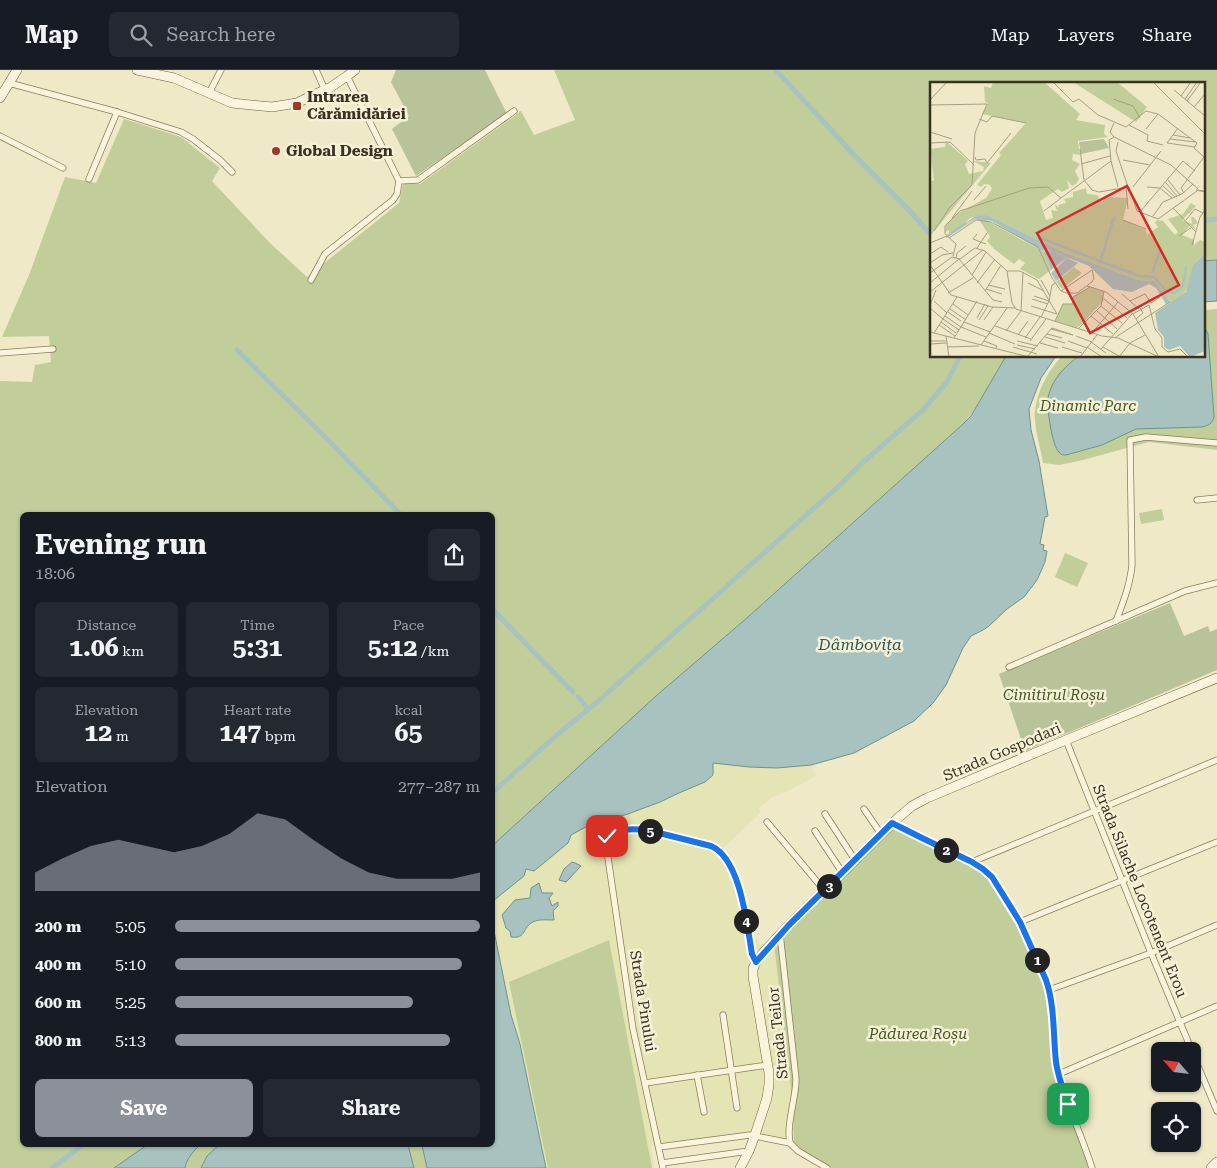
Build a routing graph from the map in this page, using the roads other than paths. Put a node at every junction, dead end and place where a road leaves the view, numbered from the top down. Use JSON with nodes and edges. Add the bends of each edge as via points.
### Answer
{"nodes":[{"id":1,"x":17,"y":70,"type":"edge"},
{"id":2,"x":137,"y":70,"type":"edge"},
{"id":3,"x":221,"y":70,"type":"edge"},
{"id":4,"x":316,"y":70,"type":"edge"},
{"id":5,"x":351,"y":73,"type":"edge"},
{"id":6,"x":9,"y":83,"type":"junction"},
{"id":7,"x":325,"y":90,"type":"junction"},
{"id":8,"x":209,"y":93,"type":"junction"},
{"id":9,"x":0,"y":97,"type":"edge"},
{"id":10,"x":514,"y":111,"type":"dead end"},
{"id":11,"x":117,"y":112,"type":"junction"},
{"id":12,"x":0,"y":136,"type":"edge"},
{"id":13,"x":63,"y":168,"type":"dead end"},
{"id":14,"x":232,"y":172,"type":"dead end"},
{"id":15,"x":89,"y":180,"type":"dead end"},
{"id":16,"x":399,"y":182,"type":"junction"},
{"id":17,"x":311,"y":280,"type":"dead end"},
{"id":18,"x":53,"y":349,"type":"dead end"},
{"id":19,"x":0,"y":353,"type":"edge"},
{"id":20,"x":1217,"y":443,"type":"edge"},
{"id":21,"x":1217,"y":498,"type":"edge"},
{"id":22,"x":1197,"y":500,"type":"dead end"},
{"id":23,"x":1217,"y":583,"type":"edge"},
{"id":24,"x":1116,"y":621,"type":"junction"},
{"id":25,"x":1009,"y":667,"type":"dead end"},
{"id":26,"x":1217,"y":678,"type":"edge"},
{"id":27,"x":1066,"y":740,"type":"junction"},
{"id":28,"x":1217,"y":760,"type":"edge"},
{"id":29,"x":864,"y":809,"type":"dead end"},
{"id":30,"x":1094,"y":811,"type":"junction"},
{"id":31,"x":825,"y":814,"type":"dead end"},
{"id":32,"x":767,"y":822,"type":"dead end"},
{"id":33,"x":892,"y":823,"type":"junction"},
{"id":34,"x":815,"y":831,"type":"dead end"},
{"id":35,"x":881,"y":834,"type":"junction"},
{"id":36,"x":1217,"y":842,"type":"edge"},
{"id":37,"x":855,"y":860,"type":"junction"},
{"id":38,"x":972,"y":862,"type":"junction"},
{"id":39,"x":842,"y":872,"type":"junction"},
{"id":40,"x":1122,"y":881,"type":"junction"},
{"id":41,"x":824,"y":890,"type":"junction"},
{"id":42,"x":1020,"y":922,"type":"junction"},
{"id":43,"x":1217,"y":925,"type":"edge"},
{"id":44,"x":780,"y":934,"type":"junction"},
{"id":45,"x":1151,"y":953,"type":"junction"},
{"id":46,"x":756,"y":962,"type":"junction"},
{"id":47,"x":1049,"y":990,"type":"junction"},
{"id":48,"x":1217,"y":1006,"type":"edge"},
{"id":49,"x":723,"y":1015,"type":"dead end"},
{"id":50,"x":1180,"y":1022,"type":"junction"},
{"id":51,"x":1188,"y":1042,"type":"edge"},
{"id":52,"x":768,"y":1065,"type":"junction"},
{"id":53,"x":732,"y":1070,"type":"junction"},
{"id":54,"x":1201,"y":1073,"type":"edge"},
{"id":55,"x":1059,"y":1074,"type":"junction"},
{"id":56,"x":697,"y":1075,"type":"junction"},
{"id":57,"x":645,"y":1083,"type":"junction"},
{"id":58,"x":737,"y":1108,"type":"dead end"},
{"id":59,"x":1217,"y":1111,"type":"edge"},
{"id":60,"x":704,"y":1112,"type":"dead end"},
{"id":61,"x":755,"y":1135,"type":"junction"},
{"id":62,"x":790,"y":1144,"type":"junction"},
{"id":63,"x":659,"y":1147,"type":"junction"},
{"id":64,"x":749,"y":1151,"type":"junction"},
{"id":65,"x":1217,"y":1162,"type":"edge"},
{"id":66,"x":663,"y":1165,"type":"edge"},
{"id":67,"x":740,"y":1168,"type":"edge"},
{"id":68,"x":827,"y":1168,"type":"edge"},
{"id":69,"x":1092,"y":1168,"type":"edge"},
{"id":70,"x":1211,"y":1168,"type":"edge"}],
"edges":[{"from":1,"to":6,"type":"street"},
{"from":2,"to":8,"type":"street","via":[[174,75]]},
{"from":3,"to":8,"type":"street"},
{"from":4,"to":7,"type":"street"},
{"from":5,"to":7,"type":"street"},
{"from":5,"to":16,"type":"street"},
{"from":6,"to":9,"type":"street"},
{"from":6,"to":11,"type":"street"},
{"from":7,"to":8,"type":"street","via":[[297,103],[272,106],[232,104]]},
{"from":10,"to":16,"type":"street","via":[[418,180]]},
{"from":11,"to":14,"type":"street","via":[[181,132]]},
{"from":11,"to":15,"type":"street"},
{"from":12,"to":13,"type":"street"},
{"from":16,"to":17,"type":"street","via":[[393,200],[325,254]]},
{"from":18,"to":19,"type":"street"},
{"from":20,"to":24,"type":"street","via":[[1146,436],[1130,440],[1132,565],[1130,584]]},
{"from":21,"to":22,"type":"street"},
{"from":23,"to":24,"type":"street","via":[[1185,591]]},
{"from":24,"to":25,"type":"street"},
{"from":26,"to":27,"type":"street","name":"Strada Gospodari"},
{"from":27,"to":30,"type":"street","name":"Strada Silache Locotenent Erou"},
{"from":27,"to":33,"type":"street","name":"Strada Gospodari","via":[[919,802]]},
{"from":28,"to":30,"type":"street"},
{"from":29,"to":35,"type":"street"},
{"from":30,"to":38,"type":"street"},
{"from":30,"to":40,"type":"street","name":"Strada Silache Locotenent Erou"},
{"from":31,"to":37,"type":"street"},
{"from":32,"to":41,"type":"street"},
{"from":33,"to":35,"type":"street","name":"Strada Gospodari"},
{"from":33,"to":38,"type":"street"},
{"from":34,"to":39,"type":"street"},
{"from":35,"to":37,"type":"street","name":"Strada Gospodari"},
{"from":36,"to":40,"type":"street"},
{"from":37,"to":39,"type":"street","name":"Strada Gospodari"},
{"from":38,"to":42,"type":"street","via":[[992,877]]},
{"from":39,"to":41,"type":"street","name":"Strada Gospodari"},
{"from":40,"to":42,"type":"street"},
{"from":40,"to":45,"type":"street","name":"Strada Silache Locotenent Erou"},
{"from":41,"to":44,"type":"street","name":"Strada Gospodari"},
{"from":42,"to":47,"type":"street"},
{"from":43,"to":45,"type":"street"},
{"from":44,"to":46,"type":"street","name":"Strada Gospodari"},
{"from":44,"to":62,"type":"street","name":"Strada Teilor","via":[[796,1079]]},
{"from":45,"to":47,"type":"street"},
{"from":45,"to":50,"type":"street","name":"Strada Silache Locotenent Erou"},
{"from":46,"to":52,"type":"street","via":[[753,976]]},
{"from":46,"to":57,"type":"street","name":"Strada Pinului","via":[[739,887],[728,861],[719,850],[647,830],[607,836],[628,1000]]},
{"from":47,"to":55,"type":"street"},
{"from":48,"to":50,"type":"street"},
{"from":49,"to":53,"type":"street"},
{"from":50,"to":51,"type":"street","name":"Strada Silache Locotenent Erou"},
{"from":50,"to":55,"type":"street"},
{"from":52,"to":53,"type":"street"},
{"from":52,"to":61,"type":"street","via":[[767,1098]]},
{"from":53,"to":56,"type":"street"},
{"from":53,"to":58,"type":"street"},
{"from":54,"to":59,"type":"street","name":"Strada Silache Locotenent Erou"},
{"from":55,"to":69,"type":"street"},
{"from":56,"to":57,"type":"street"},
{"from":56,"to":60,"type":"street"},
{"from":57,"to":63,"type":"street","name":"Strada Pinului"},
{"from":61,"to":62,"type":"street"},
{"from":61,"to":63,"type":"street"},
{"from":61,"to":64,"type":"street"},
{"from":62,"to":68,"type":"street"},
{"from":63,"to":66,"type":"street","name":"Strada Pinului"},
{"from":64,"to":66,"type":"street"},
{"from":64,"to":67,"type":"street"},
{"from":65,"to":70,"type":"street"}]}
